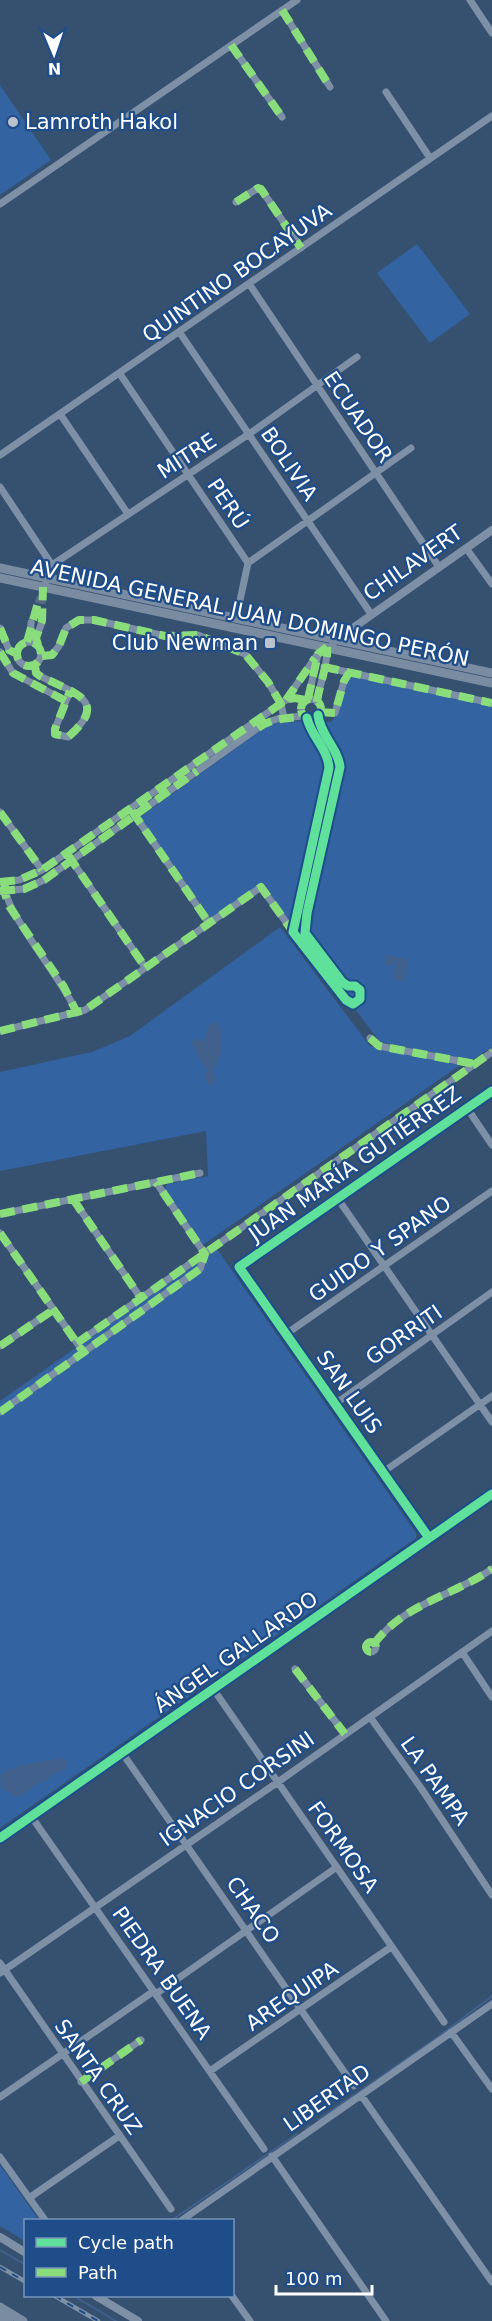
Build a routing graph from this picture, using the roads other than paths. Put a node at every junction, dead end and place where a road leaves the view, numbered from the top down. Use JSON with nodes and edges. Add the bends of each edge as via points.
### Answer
{"nodes":[{"id":1,"x":297,"y":0,"type":"edge"},
{"id":2,"x":470,"y":0,"type":"edge"},
{"id":3,"x":282,"y":10,"type":"junction"},
{"id":4,"x":492,"y":33,"type":"edge"},
{"id":5,"x":231,"y":45,"type":"junction"},
{"id":6,"x":330,"y":87,"type":"dead end"},
{"id":7,"x":386,"y":92,"type":"dead end"},
{"id":8,"x":492,"y":116,"type":"edge"},
{"id":9,"x":282,"y":117,"type":"dead end"},
{"id":10,"x":430,"y":158,"type":"junction"},
{"id":11,"x":237,"y":202,"type":"dead end"},
{"id":12,"x":0,"y":204,"type":"edge"},
{"id":13,"x":301,"y":248,"type":"junction"},
{"id":14,"x":250,"y":285,"type":"junction"},
{"id":15,"x":180,"y":333,"type":"junction"},
{"id":16,"x":357,"y":357,"type":"dead end"},
{"id":17,"x":120,"y":374,"type":"junction"},
{"id":18,"x":318,"y":386,"type":"junction"},
{"id":19,"x":60,"y":414,"type":"junction"},
{"id":20,"x":249,"y":434,"type":"junction"},
{"id":21,"x":411,"y":448,"type":"dead end"},
{"id":22,"x":0,"y":456,"type":"edge"},
{"id":23,"x":376,"y":473,"type":"junction"},
{"id":24,"x":188,"y":474,"type":"junction"},
{"id":25,"x":0,"y":487,"type":"edge"},
{"id":26,"x":128,"y":514,"type":"junction"},
{"id":27,"x":307,"y":521,"type":"junction"},
{"id":28,"x":492,"y":530,"type":"edge"},
{"id":29,"x":466,"y":548,"type":"junction"},
{"id":30,"x":248,"y":563,"type":"junction"},
{"id":31,"x":52,"y":565,"type":"junction"},
{"id":32,"x":439,"y":567,"type":"junction"},
{"id":33,"x":0,"y":568,"type":"edge"},
{"id":34,"x":0,"y":578,"type":"edge"},
{"id":35,"x":46,"y":583,"type":"junction"},
{"id":36,"x":492,"y":584,"type":"edge"},
{"id":37,"x":371,"y":614,"type":"junction"},
{"id":38,"x":236,"y":619,"type":"junction"},
{"id":39,"x":32,"y":623,"type":"tunnel mouth"},
{"id":40,"x":41,"y":625,"type":"tunnel mouth"},
{"id":41,"x":0,"y":628,"type":"edge"},
{"id":42,"x":27,"y":642,"type":"junction"},
{"id":43,"x":330,"y":644,"type":"junction"},
{"id":44,"x":38,"y":645,"type":"junction"},
{"id":45,"x":0,"y":652,"type":"edge"},
{"id":46,"x":17,"y":654,"type":"junction"},
{"id":47,"x":318,"y":654,"type":"junction"},
{"id":48,"x":42,"y":656,"type":"junction"},
{"id":49,"x":23,"y":664,"type":"junction"},
{"id":50,"x":34,"y":665,"type":"junction"},
{"id":51,"x":324,"y":667,"type":"junction"},
{"id":52,"x":14,"y":672,"type":"junction"},
{"id":53,"x":349,"y":673,"type":"junction"},
{"id":54,"x":492,"y":673,"type":"edge"},
{"id":55,"x":492,"y":683,"type":"edge"},
{"id":56,"x":70,"y":691,"type":"junction"},
{"id":57,"x":307,"y":700,"type":"junction"},
{"id":58,"x":66,"y":701,"type":"junction"},
{"id":59,"x":283,"y":702,"type":"junction"},
{"id":60,"x":317,"y":702,"type":"junction"},
{"id":61,"x":492,"y":703,"type":"edge"},
{"id":62,"x":319,"y":714,"type":"junction"},
{"id":63,"x":306,"y":717,"type":"junction"},
{"id":64,"x":284,"y":718,"type":"junction"},
{"id":65,"x":131,"y":809,"type":"junction"},
{"id":66,"x":0,"y":812,"type":"edge"},
{"id":67,"x":135,"y":816,"type":"junction"},
{"id":68,"x":69,"y":856,"type":"junction"},
{"id":69,"x":42,"y":870,"type":"junction"},
{"id":70,"x":2,"y":881,"type":"edge"},
{"id":71,"x":2,"y":891,"type":"edge"},
{"id":72,"x":209,"y":923,"type":"junction"},
{"id":73,"x":293,"y":932,"type":"junction"},
{"id":74,"x":144,"y":967,"type":"junction"},
{"id":75,"x":77,"y":1013,"type":"junction"},
{"id":76,"x":0,"y":1031,"type":"edge"},
{"id":77,"x":370,"y":1038,"type":"dead end"},
{"id":78,"x":492,"y":1052,"type":"edge"},
{"id":79,"x":475,"y":1064,"type":"junction"},
{"id":80,"x":492,"y":1091,"type":"edge"},
{"id":81,"x":467,"y":1108,"type":"junction"},
{"id":82,"x":492,"y":1145,"type":"edge"},
{"id":83,"x":200,"y":1173,"type":"dead end"},
{"id":84,"x":156,"y":1182,"type":"junction"},
{"id":85,"x":492,"y":1191,"type":"edge"},
{"id":86,"x":73,"y":1199,"type":"junction"},
{"id":87,"x":338,"y":1199,"type":"junction"},
{"id":88,"x":0,"y":1214,"type":"edge"},
{"id":89,"x":0,"y":1233,"type":"edge"},
{"id":90,"x":204,"y":1253,"type":"junction"},
{"id":91,"x":384,"y":1266,"type":"junction"},
{"id":92,"x":239,"y":1267,"type":"joint"},
{"id":93,"x":492,"y":1292,"type":"edge"},
{"id":94,"x":140,"y":1297,"type":"junction"},
{"id":95,"x":53,"y":1310,"type":"junction"},
{"id":96,"x":286,"y":1334,"type":"junction"},
{"id":97,"x":432,"y":1335,"type":"junction"},
{"id":98,"x":77,"y":1343,"type":"junction"},
{"id":99,"x":0,"y":1346,"type":"edge"},
{"id":100,"x":84,"y":1353,"type":"junction"},
{"id":101,"x":492,"y":1396,"type":"edge"},
{"id":102,"x":335,"y":1404,"type":"junction"},
{"id":103,"x":480,"y":1404,"type":"junction"},
{"id":104,"x":0,"y":1412,"type":"edge"},
{"id":105,"x":492,"y":1422,"type":"edge"},
{"id":106,"x":383,"y":1472,"type":"junction"},
{"id":107,"x":492,"y":1494,"type":"edge"},
{"id":108,"x":429,"y":1538,"type":"junction"},
{"id":109,"x":492,"y":1569,"type":"edge"},
{"id":110,"x":492,"y":1631,"type":"edge"},
{"id":111,"x":374,"y":1644,"type":"dead end"},
{"id":112,"x":462,"y":1653,"type":"junction"},
{"id":113,"x":295,"y":1669,"type":"dead end"},
{"id":114,"x":214,"y":1690,"type":"junction"},
{"id":115,"x":492,"y":1697,"type":"edge"},
{"id":116,"x":370,"y":1717,"type":"junction"},
{"id":117,"x":345,"y":1734,"type":"junction"},
{"id":118,"x":123,"y":1754,"type":"junction"},
{"id":119,"x":278,"y":1782,"type":"junction"},
{"id":120,"x":31,"y":1816,"type":"junction"},
{"id":121,"x":0,"y":1838,"type":"edge"},
{"id":122,"x":187,"y":1845,"type":"junction"},
{"id":123,"x":337,"y":1867,"type":"junction"},
{"id":124,"x":492,"y":1895,"type":"edge"},
{"id":125,"x":96,"y":1907,"type":"junction"},
{"id":126,"x":247,"y":1930,"type":"junction"},
{"id":127,"x":392,"y":1947,"type":"junction"},
{"id":128,"x":2,"y":1968,"type":"edge"},
{"id":129,"x":155,"y":1992,"type":"junction"},
{"id":130,"x":492,"y":2004,"type":"edge"},
{"id":131,"x":302,"y":2009,"type":"junction"},
{"id":132,"x":444,"y":2022,"type":"dead end"},
{"id":133,"x":451,"y":2032,"type":"junction"},
{"id":134,"x":141,"y":2040,"type":"dead end"},
{"id":135,"x":62,"y":2054,"type":"junction"},
{"id":136,"x":210,"y":2071,"type":"junction"},
{"id":137,"x":81,"y":2082,"type":"junction"},
{"id":138,"x":354,"y":2086,"type":"dead end"},
{"id":139,"x":492,"y":2090,"type":"edge"},
{"id":140,"x":361,"y":2095,"type":"junction"},
{"id":141,"x":0,"y":2097,"type":"edge"},
{"id":142,"x":119,"y":2136,"type":"junction"},
{"id":143,"x":264,"y":2149,"type":"dead end"},
{"id":144,"x":272,"y":2156,"type":"junction"},
{"id":145,"x":0,"y":2157,"type":"edge"},
{"id":146,"x":29,"y":2198,"type":"junction"},
{"id":147,"x":171,"y":2209,"type":"dead end"},
{"id":148,"x":44,"y":2219,"type":"edge"},
{"id":149,"x":183,"y":2219,"type":"edge"},
{"id":150,"x":0,"y":2237,"type":"edge"},
{"id":151,"x":24,"y":2252,"type":"edge"},
{"id":152,"x":492,"y":2282,"type":"edge"},
{"id":153,"x":99,"y":2297,"type":"edge"},
{"id":154,"x":233,"y":2297,"type":"edge"},
{"id":155,"x":0,"y":2307,"type":"edge"},
{"id":156,"x":0,"y":2316,"type":"edge"},
{"id":157,"x":9,"y":2321,"type":"edge"},
{"id":158,"x":23,"y":2321,"type":"edge"},
{"id":159,"x":138,"y":2321,"type":"edge"},
{"id":160,"x":250,"y":2321,"type":"edge"},
{"id":161,"x":386,"y":2321,"type":"edge"}],
"edges":[{"from":1,"to":3,"type":"street"},
{"from":2,"to":4,"type":"street"},
{"from":3,"to":5,"type":"street"},
{"from":3,"to":6,"type":"street"},
{"from":5,"to":9,"type":"street"},
{"from":5,"to":12,"type":"street"},
{"from":7,"to":10,"type":"street"},
{"from":8,"to":10,"type":"street","name":"QUINTINO BOCAYUVA"},
{"from":10,"to":13,"type":"street","name":"QUINTINO BOCAYUVA"},
{"from":11,"to":13,"type":"street","via":[[261,189]]},
{"from":13,"to":14,"type":"street","name":"QUINTINO BOCAYUVA"},
{"from":14,"to":15,"type":"street","name":"QUINTINO BOCAYUVA"},
{"from":14,"to":18,"type":"street","name":"ECUADOR"},
{"from":15,"to":17,"type":"street","name":"QUINTINO BOCAYUVA"},
{"from":15,"to":20,"type":"street","name":"BOLIVIA"},
{"from":16,"to":18,"type":"street","name":"MITRE"},
{"from":17,"to":19,"type":"street","name":"QUINTINO BOCAYUVA"},
{"from":17,"to":24,"type":"street","name":"PERÚ"},
{"from":18,"to":20,"type":"street","name":"MITRE"},
{"from":18,"to":23,"type":"street","name":"ECUADOR"},
{"from":19,"to":22,"type":"street","name":"QUINTINO BOCAYUVA"},
{"from":19,"to":26,"type":"street"},
{"from":20,"to":24,"type":"street","name":"MITRE"},
{"from":20,"to":27,"type":"street","name":"BOLIVIA"},
{"from":21,"to":23,"type":"street"},
{"from":23,"to":27,"type":"street"},
{"from":23,"to":32,"type":"street","name":"ECUADOR"},
{"from":24,"to":26,"type":"street","name":"MITRE"},
{"from":24,"to":30,"type":"street","name":"PERÚ"},
{"from":25,"to":31,"type":"street"},
{"from":26,"to":31,"type":"street","name":"MITRE"},
{"from":27,"to":30,"type":"street"},
{"from":27,"to":37,"type":"street","name":"BOLIVIA"},
{"from":28,"to":29,"type":"street","name":"CHILAVERT"},
{"from":29,"to":32,"type":"street","name":"CHILAVERT"},
{"from":29,"to":36,"type":"street"},
{"from":30,"to":38,"type":"street"},
{"from":31,"to":35,"type":"street"},
{"from":32,"to":37,"type":"street","name":"CHILAVERT"},
{"from":33,"to":35,"type":"main road","name":"AVENIDA GENERAL JUAN DOMINGO PERÓN"},
{"from":34,"to":35,"type":"main road","name":"AVENIDA GENERAL JUAN DOMINGO PERÓN"},
{"from":35,"to":38,"type":"main road","name":"AVENIDA GENERAL JUAN DOMINGO PERÓN"},
{"from":35,"to":43,"type":"main road","name":"AVENIDA GENERAL JUAN DOMINGO PERÓN"},
{"from":37,"to":43,"type":"street","name":"CHILAVERT"},
{"from":38,"to":43,"type":"main road","name":"AVENIDA GENERAL JUAN DOMINGO PERÓN"},
{"from":39,"to":42,"type":"street"},
{"from":40,"to":44,"type":"street","via":[[36,638]]},
{"from":41,"to":46,"type":"street","via":[[9,650]]},
{"from":42,"to":44,"type":"street"},
{"from":42,"to":46,"type":"street"},
{"from":43,"to":47,"type":"street"},
{"from":43,"to":51,"type":"street"},
{"from":43,"to":54,"type":"main road","name":"AVENIDA GENERAL JUAN DOMINGO PERÓN"},
{"from":43,"to":55,"type":"main road","name":"AVENIDA GENERAL JUAN DOMINGO PERÓN"},
{"from":44,"to":48,"type":"street"},
{"from":45,"to":52,"type":"street"},
{"from":46,"to":49,"type":"street"},
{"from":47,"to":57,"type":"street"},
{"from":47,"to":59,"type":"street"},
{"from":48,"to":50,"type":"street"},
{"from":48,"to":59,"type":"street","via":[[52,655],[66,628],[79,620],[165,636],[198,635],[239,649]]},
{"from":49,"to":50,"type":"street"},
{"from":49,"to":52,"type":"street"},
{"from":50,"to":56,"type":"street","via":[[40,676]]},
{"from":51,"to":53,"type":"street"},
{"from":51,"to":60,"type":"street"},
{"from":52,"to":58,"type":"street"},
{"from":53,"to":61,"type":"street"},
{"from":53,"to":62,"type":"street","via":[[336,712]]},
{"from":56,"to":58,"type":"street"},
{"from":56,"to":58,"type":"street","via":[[87,704],[88,713],[79,728],[64,738],[55,734],[55,729]]},
{"from":57,"to":59,"type":"street","via":[[294,698]]},
{"from":57,"to":60,"type":"street"},
{"from":57,"to":63,"type":"street","via":[[301,708]]},
{"from":59,"to":64,"type":"street"},
{"from":59,"to":65,"type":"street"},
{"from":60,"to":62,"type":"street"},
{"from":62,"to":63,"type":"street"},
{"from":62,"to":73,"type":"street","via":[[319,724],[340,767],[305,933],[342,982],[357,987],[361,993],[359,1001],[353,1004],[346,1000]]},
{"from":63,"to":64,"type":"street"},
{"from":63,"to":73,"type":"street","via":[[309,729],[329,760],[329,768]]},
{"from":64,"to":67,"type":"street","via":[[265,723]]},
{"from":65,"to":67,"type":"street"},
{"from":65,"to":68,"type":"street"},
{"from":66,"to":69,"type":"street"},
{"from":67,"to":68,"type":"street"},
{"from":67,"to":72,"type":"street"},
{"from":68,"to":69,"type":"street"},
{"from":68,"to":71,"type":"street","via":[[34,885]]},
{"from":68,"to":74,"type":"street"},
{"from":69,"to":70,"type":"street","via":[[19,880]]},
{"from":70,"to":71,"type":"street"},
{"from":71,"to":75,"type":"street"},
{"from":72,"to":73,"type":"street","via":[[261,887]]},
{"from":72,"to":74,"type":"street"},
{"from":74,"to":75,"type":"street"},
{"from":75,"to":76,"type":"street"},
{"from":77,"to":79,"type":"street","via":[[379,1046]]},
{"from":78,"to":79,"type":"street"},
{"from":79,"to":90,"type":"street"},
{"from":80,"to":81,"type":"street","name":"JUAN MARÍA GUTIÉRREZ"},
{"from":81,"to":82,"type":"street"},
{"from":81,"to":87,"type":"street","name":"JUAN MARÍA GUTIÉRREZ"},
{"from":83,"to":84,"type":"street"},
{"from":84,"to":86,"type":"street"},
{"from":84,"to":90,"type":"street"},
{"from":85,"to":91,"type":"street","name":"GUIDO Y SPANO"},
{"from":86,"to":88,"type":"street"},
{"from":86,"to":94,"type":"street"},
{"from":87,"to":91,"type":"street"},
{"from":87,"to":92,"type":"street","name":"JUAN MARÍA GUTIÉRREZ"},
{"from":89,"to":95,"type":"street"},
{"from":90,"to":94,"type":"street"},
{"from":90,"to":100,"type":"street","via":[[198,1272]]},
{"from":91,"to":96,"type":"street","name":"GUIDO Y SPANO"},
{"from":91,"to":97,"type":"street"},
{"from":92,"to":96,"type":"street","name":"SAN LUIS"},
{"from":93,"to":97,"type":"street","name":"GORRITI"},
{"from":94,"to":98,"type":"street"},
{"from":95,"to":98,"type":"street"},
{"from":95,"to":99,"type":"street"},
{"from":96,"to":102,"type":"street","name":"SAN LUIS"},
{"from":97,"to":102,"type":"street","name":"GORRITI"},
{"from":97,"to":103,"type":"street"},
{"from":98,"to":100,"type":"street"},
{"from":100,"to":104,"type":"street"},
{"from":101,"to":103,"type":"street"},
{"from":102,"to":106,"type":"street","name":"SAN LUIS"},
{"from":103,"to":105,"type":"street"},
{"from":103,"to":106,"type":"street"},
{"from":106,"to":108,"type":"street","name":"SAN LUIS"},
{"from":107,"to":108,"type":"street","name":"ÁNGEL GALLARDO"},
{"from":108,"to":114,"type":"street","name":"ÁNGEL GALLARDO"},
{"from":109,"to":111,"type":"street","via":[[401,1617]]},
{"from":110,"to":112,"type":"street","name":"IGNACIO CORSINI"},
{"from":112,"to":115,"type":"street"},
{"from":112,"to":116,"type":"street","name":"IGNACIO CORSINI"},
{"from":113,"to":117,"type":"street"},
{"from":114,"to":118,"type":"street","name":"ÁNGEL GALLARDO"},
{"from":114,"to":119,"type":"street","name":"FORMOSA"},
{"from":116,"to":117,"type":"street","name":"IGNACIO CORSINI"},
{"from":116,"to":124,"type":"street","name":"LA PAMPA"},
{"from":117,"to":119,"type":"street","name":"IGNACIO CORSINI"},
{"from":118,"to":120,"type":"street","name":"ÁNGEL GALLARDO"},
{"from":118,"to":122,"type":"street","name":"CHACO"},
{"from":119,"to":122,"type":"street","name":"IGNACIO CORSINI"},
{"from":119,"to":123,"type":"street","name":"FORMOSA"},
{"from":120,"to":121,"type":"street","name":"ÁNGEL GALLARDO"},
{"from":120,"to":125,"type":"street","name":"PIEDRA BUENA"},
{"from":122,"to":125,"type":"street","name":"IGNACIO CORSINI"},
{"from":122,"to":126,"type":"street","name":"CHACO"},
{"from":123,"to":126,"type":"street"},
{"from":123,"to":127,"type":"street","name":"FORMOSA"},
{"from":125,"to":128,"type":"street","name":"IGNACIO CORSINI"},
{"from":125,"to":129,"type":"street","name":"PIEDRA BUENA"},
{"from":126,"to":129,"type":"street"},
{"from":126,"to":131,"type":"street","name":"CHACO"},
{"from":127,"to":131,"type":"street","name":"AREQUIPA"},
{"from":127,"to":132,"type":"street","name":"FORMOSA"},
{"from":128,"to":135,"type":"street","name":"SANTA CRUZ"},
{"from":129,"to":135,"type":"street"},
{"from":129,"to":136,"type":"street","name":"PIEDRA BUENA"},
{"from":130,"to":133,"type":"street","name":"LIBERTAD"},
{"from":131,"to":136,"type":"street","name":"AREQUIPA"},
{"from":131,"to":138,"type":"street","name":"CHACO"},
{"from":133,"to":139,"type":"street"},
{"from":133,"to":140,"type":"street","name":"LIBERTAD"},
{"from":134,"to":137,"type":"street"},
{"from":135,"to":137,"type":"street","name":"SANTA CRUZ"},
{"from":135,"to":141,"type":"street"},
{"from":136,"to":143,"type":"street","name":"PIEDRA BUENA"},
{"from":137,"to":142,"type":"street","name":"SANTA CRUZ"},
{"from":140,"to":144,"type":"street","name":"LIBERTAD"},
{"from":140,"to":152,"type":"street"},
{"from":142,"to":146,"type":"street"},
{"from":142,"to":147,"type":"street","name":"SANTA CRUZ"},
{"from":144,"to":149,"type":"street","name":"LIBERTAD"},
{"from":144,"to":161,"type":"street"},
{"from":145,"to":146,"type":"street"},
{"from":146,"to":148,"type":"street"},
{"from":150,"to":151,"type":"street"},
{"from":153,"to":159,"type":"street"},
{"from":154,"to":160,"type":"street"},
{"from":155,"to":158,"type":"main road"},
{"from":156,"to":157,"type":"main road"}]}
